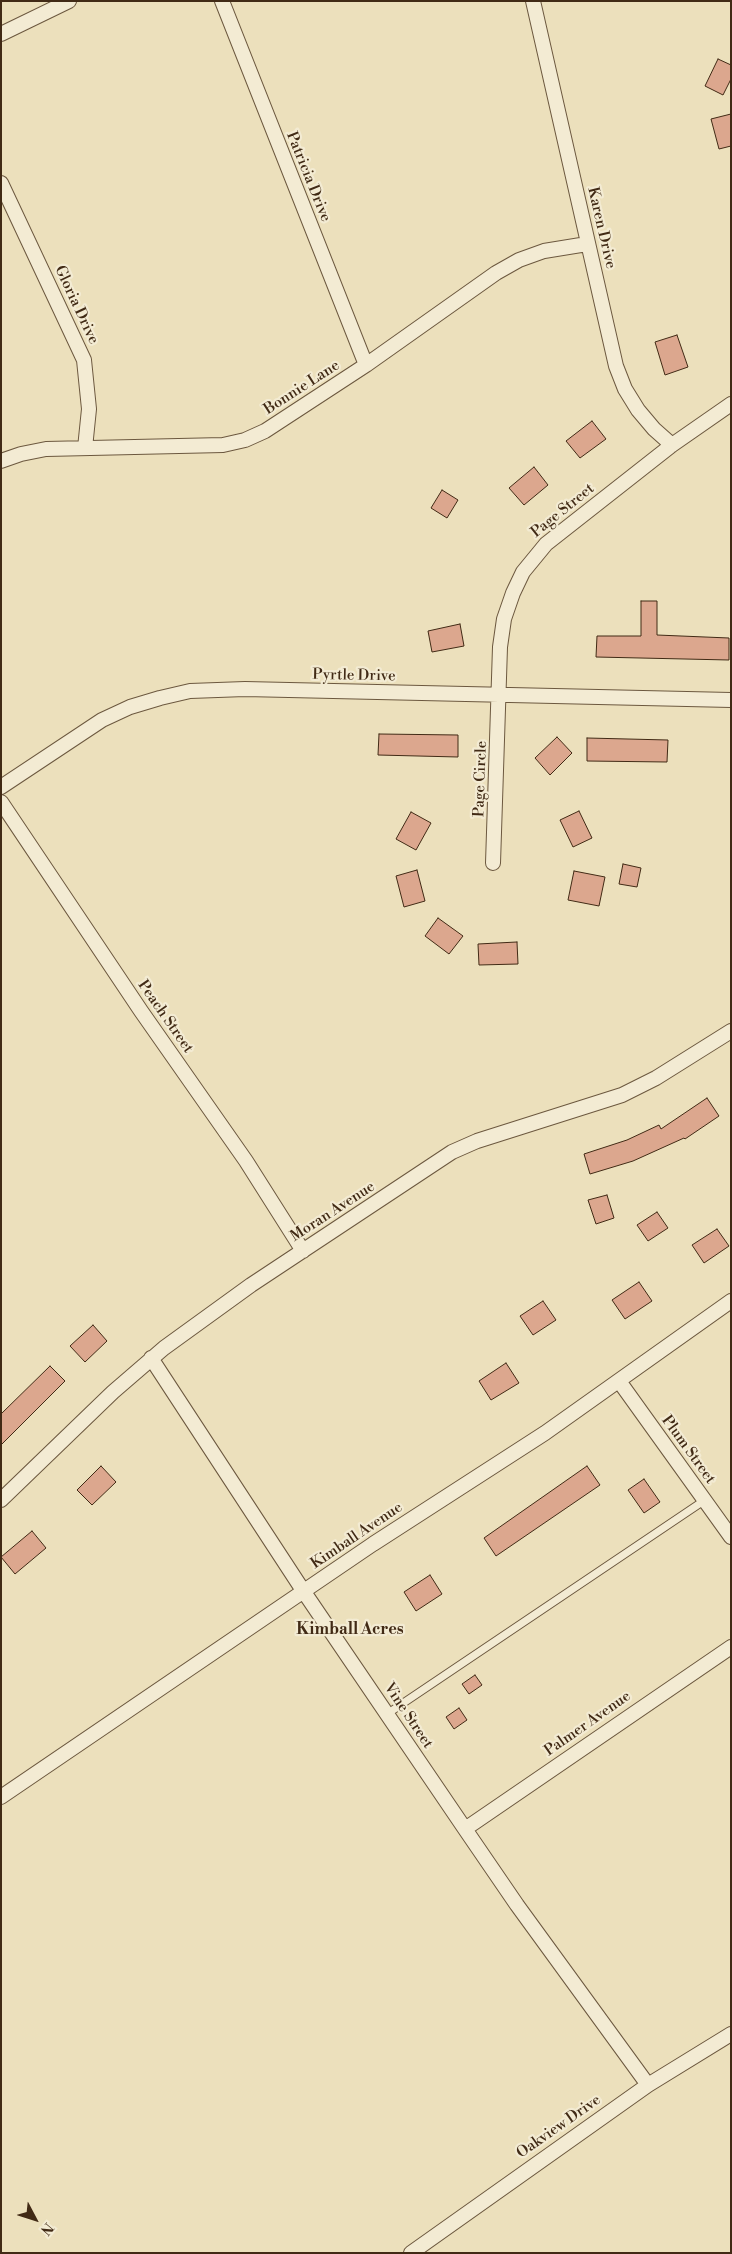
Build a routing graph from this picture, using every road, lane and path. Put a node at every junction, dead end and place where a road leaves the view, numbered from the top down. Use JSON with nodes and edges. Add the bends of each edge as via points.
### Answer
{"nodes":[{"id":1,"x":69,"y":1,"type":"edge"},
{"id":2,"x":222,"y":1,"type":"edge"},
{"id":3,"x":533,"y":1,"type":"edge"},
{"id":4,"x":1,"y":34,"type":"edge"},
{"id":5,"x":1,"y":183,"type":"edge"},
{"id":6,"x":587,"y":244,"type":"junction"},
{"id":7,"x":366,"y":365,"type":"junction"},
{"id":8,"x":731,"y":404,"type":"edge"},
{"id":9,"x":672,"y":445,"type":"junction"},
{"id":10,"x":85,"y":448,"type":"junction"},
{"id":11,"x":1,"y":461,"type":"edge"},
{"id":12,"x":499,"y":695,"type":"junction"},
{"id":13,"x":731,"y":700,"type":"edge"},
{"id":14,"x":1,"y":787,"type":"edge"},
{"id":15,"x":1,"y":802,"type":"edge"},
{"id":16,"x":494,"y":863,"type":"dead end"},
{"id":17,"x":731,"y":1030,"type":"edge"},
{"id":18,"x":303,"y":1251,"type":"junction"},
{"id":19,"x":731,"y":1301,"type":"edge"},
{"id":20,"x":151,"y":1358,"type":"junction"},
{"id":21,"x":619,"y":1382,"type":"junction"},
{"id":22,"x":1,"y":1500,"type":"edge"},
{"id":23,"x":705,"y":1500,"type":"junction"},
{"id":24,"x":731,"y":1537,"type":"edge"},
{"id":25,"x":304,"y":1592,"type":"junction"},
{"id":26,"x":731,"y":1647,"type":"edge"},
{"id":27,"x":387,"y":1714,"type":"junction"},
{"id":28,"x":1,"y":1798,"type":"edge"},
{"id":29,"x":465,"y":1829,"type":"junction"},
{"id":30,"x":731,"y":2034,"type":"edge"},
{"id":31,"x":648,"y":2085,"type":"junction"},
{"id":32,"x":410,"y":2253,"type":"edge"}],
"edges":[{"from":1,"to":4,"type":"street"},
{"from":2,"to":7,"type":"street","name":"Patricia Drive"},
{"from":3,"to":6,"type":"street","name":"Karen Drive"},
{"from":5,"to":10,"type":"street","name":"Gloria Drive","via":[[84,360],[89,409]]},
{"from":6,"to":7,"type":"street","name":"Bonnie Lane","via":[[544,251],[519,260]]},
{"from":6,"to":9,"type":"street","name":"Karen Drive","via":[[616,366],[625,389],[638,410]]},
{"from":7,"to":10,"type":"street","name":"Bonnie Lane","via":[[265,432],[245,440],[223,445]]},
{"from":8,"to":9,"type":"street","name":"Page Street"},
{"from":9,"to":12,"type":"street","name":"Page Street","via":[[546,544],[523,572],[504,619]]},
{"from":10,"to":11,"type":"street","name":"Bonnie Lane","via":[[46,449]]},
{"from":12,"to":13,"type":"street","name":"Pyrtle Drive"},
{"from":12,"to":14,"type":"street","name":"Pyrtle Drive","via":[[245,689],[190,692],[138,705],[102,720]]},
{"from":12,"to":16,"type":"street","name":"Page Circle"},
{"from":15,"to":18,"type":"street","name":"Peach Street"},
{"from":17,"to":18,"type":"street","name":"Moran Avenue","via":[[622,1096],[477,1141],[452,1152]]},
{"from":18,"to":20,"type":"street","name":"Moran Avenue"},
{"from":19,"to":21,"type":"street","name":"Kimball Avenue"},
{"from":20,"to":22,"type":"street","name":"Moran Avenue"},
{"from":20,"to":25,"type":"street","name":"Vine Street"},
{"from":21,"to":23,"type":"street","name":"Plum Street"},
{"from":21,"to":25,"type":"street","name":"Kimball Avenue"},
{"from":23,"to":24,"type":"street","name":"Plum Street"},
{"from":23,"to":27,"type":"lane"},
{"from":25,"to":27,"type":"street","name":"Vine Street"},
{"from":25,"to":28,"type":"street","name":"Kimball Avenue"},
{"from":26,"to":29,"type":"street","name":"Palmer Avenue"},
{"from":27,"to":29,"type":"street","name":"Vine Street"},
{"from":29,"to":31,"type":"street","name":"Vine Street"},
{"from":30,"to":31,"type":"street","name":"Oakview Drive"},
{"from":31,"to":32,"type":"street","name":"Oakview Drive"}]}
